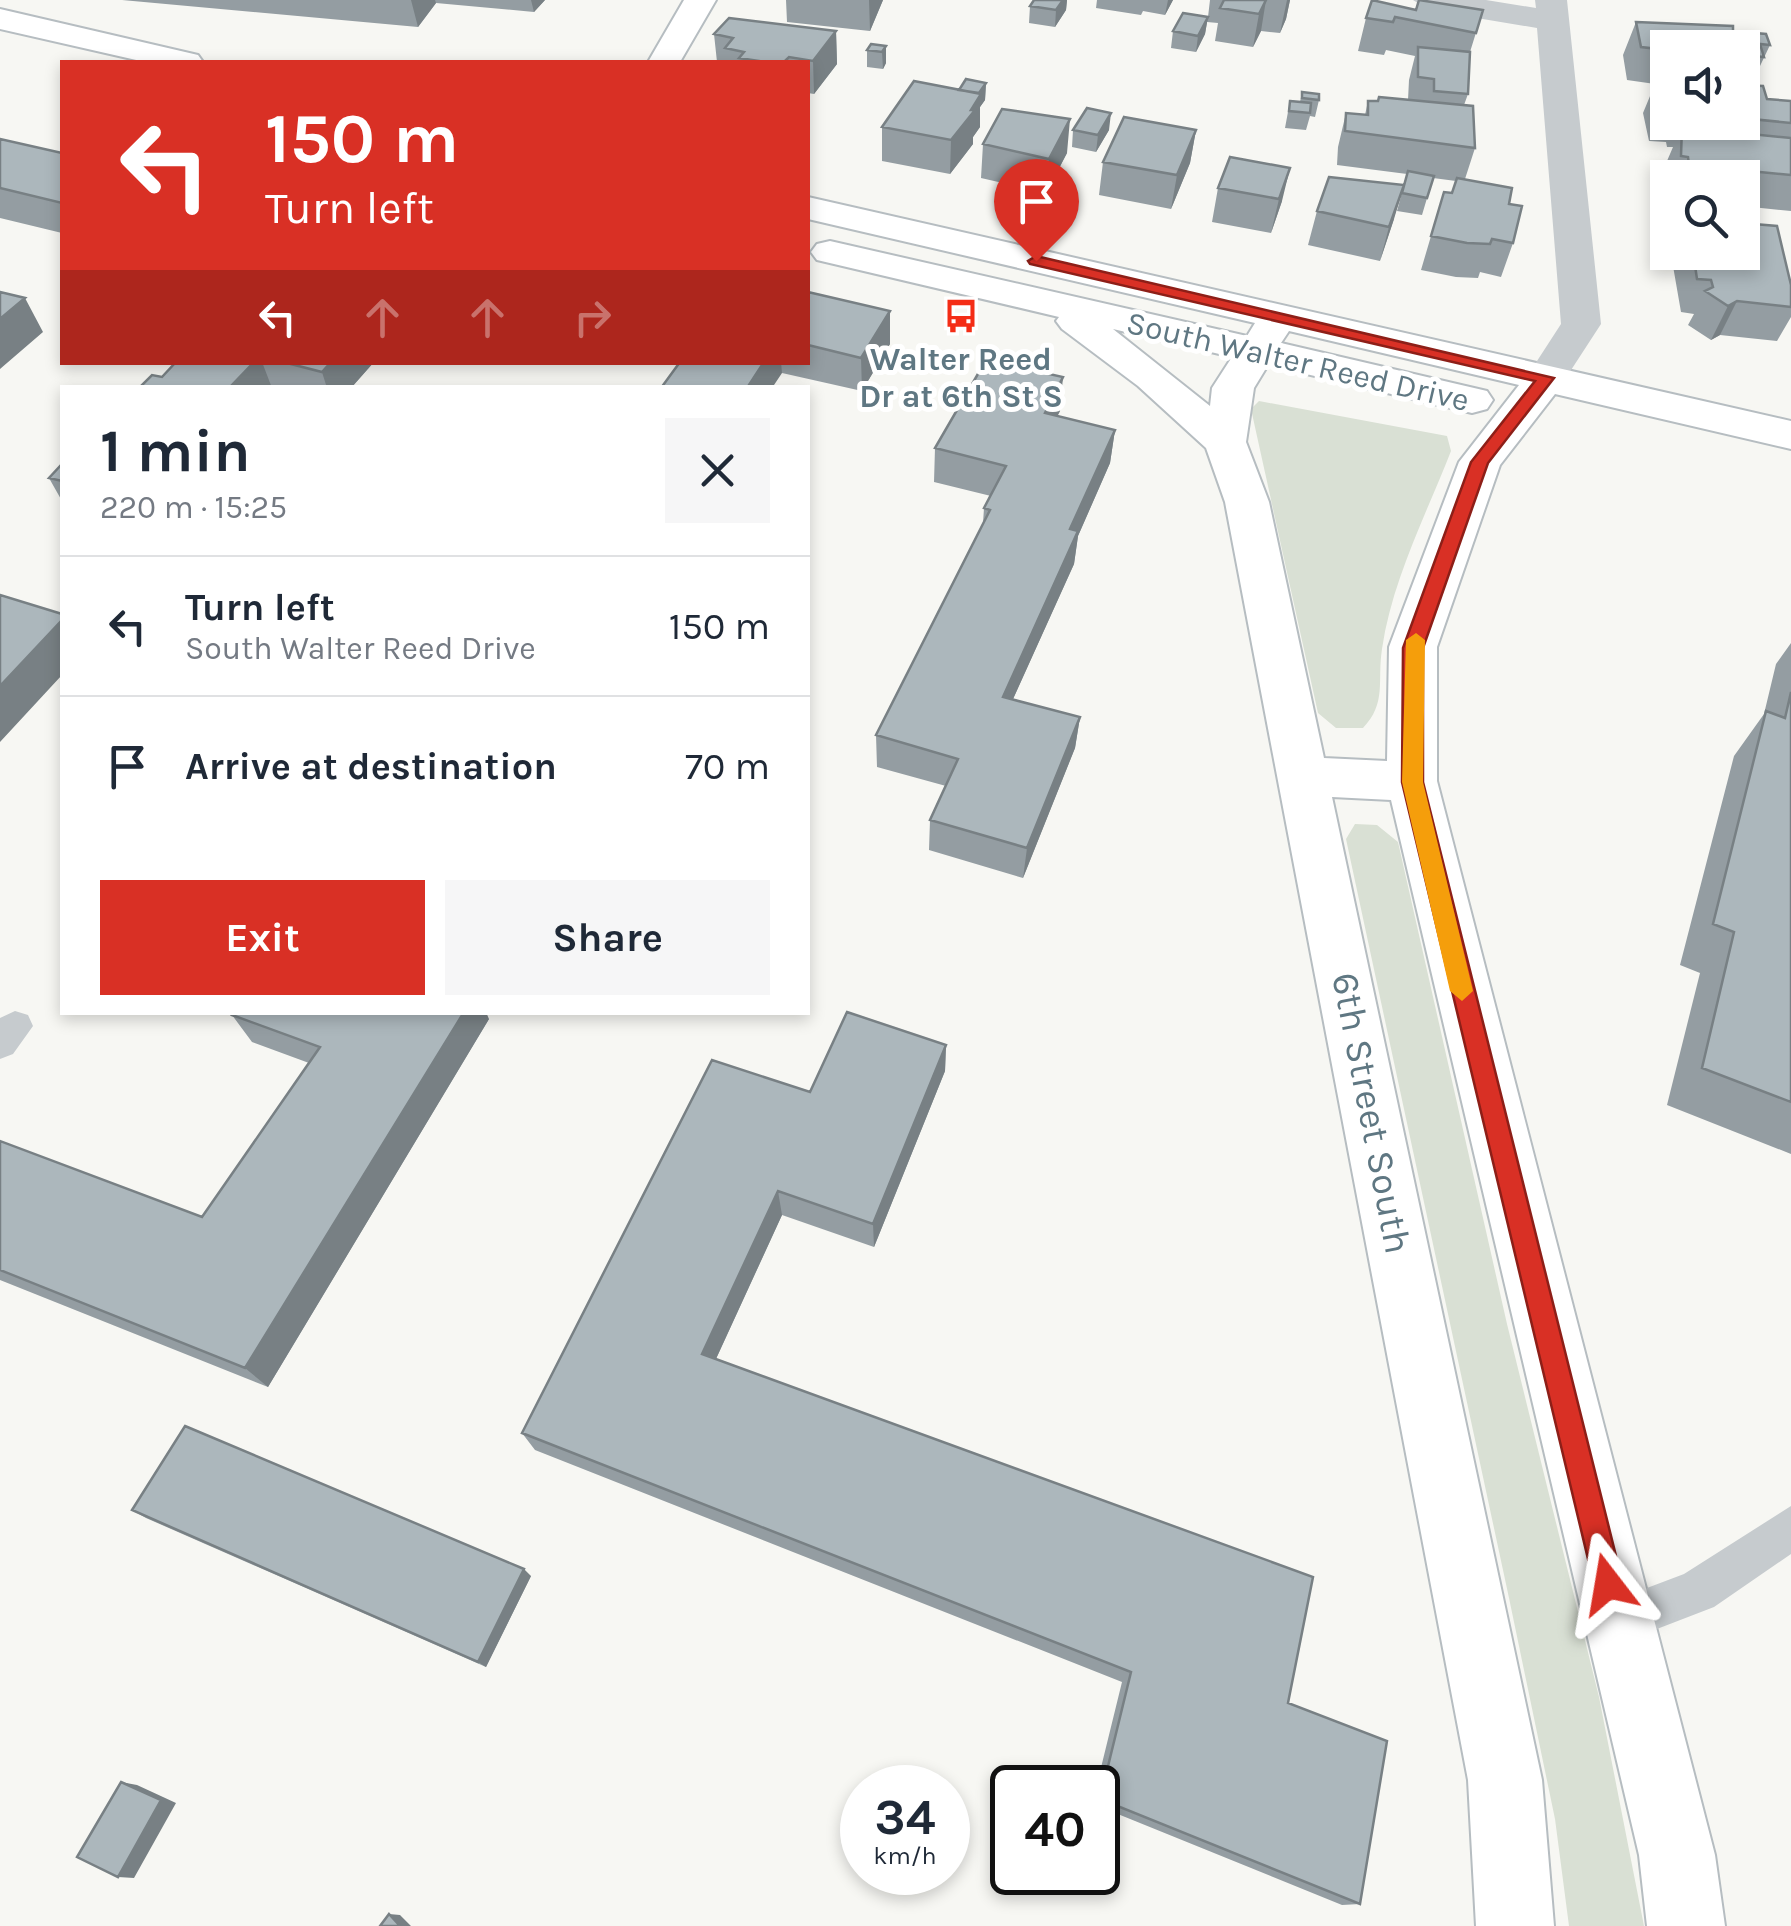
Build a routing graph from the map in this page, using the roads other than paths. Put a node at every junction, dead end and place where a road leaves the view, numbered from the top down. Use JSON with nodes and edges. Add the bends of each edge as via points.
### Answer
{"nodes":[{"id":1,"x":700,"y":0,"type":"edge"},
{"id":2,"x":1429,"y":0,"type":"edge"},
{"id":3,"x":1552,"y":10,"type":"edge"},
{"id":4,"x":0,"y":19,"type":"edge"},
{"id":5,"x":177,"y":60,"type":"edge"},
{"id":6,"x":665,"y":60,"type":"edge"},
{"id":7,"x":810,"y":208,"type":"edge"},
{"id":8,"x":810,"y":246,"type":"edge"},
{"id":9,"x":1059,"y":308,"type":"junction"},
{"id":10,"x":1278,"y":316,"type":"junction"},
{"id":11,"x":1258,"y":352,"type":"junction"},
{"id":12,"x":1534,"y":394,"type":"junction"},
{"id":13,"x":1791,"y":435,"type":"edge"},
{"id":14,"x":1225,"y":442,"type":"junction"},
{"id":15,"x":1791,"y":468,"type":"edge"},
{"id":16,"x":1305,"y":777,"type":"junction"},
{"id":17,"x":1412,"y":782,"type":"junction"},
{"id":18,"x":1791,"y":1528,"type":"edge"},
{"id":19,"x":1618,"y":1621,"type":"junction"},
{"id":20,"x":1515,"y":1926,"type":"edge"},
{"id":21,"x":1686,"y":1926,"type":"edge"}],
"edges":[{"from":1,"to":6,"type":"street"},
{"from":2,"to":3,"type":"street"},
{"from":3,"to":12,"type":"street","via":[[1582,324]]},
{"from":4,"to":5,"type":"street"},
{"from":7,"to":10,"type":"street","name":"South Walter Reed Drive"},
{"from":8,"to":9,"type":"street","name":"South Walter Reed Drive"},
{"from":9,"to":11,"type":"street","name":"South Walter Reed Drive"},
{"from":9,"to":14,"type":"street"},
{"from":10,"to":11,"type":"street"},
{"from":10,"to":12,"type":"street","name":"South Walter Reed Drive"},
{"from":11,"to":12,"type":"street","name":"South Walter Reed Drive"},
{"from":11,"to":14,"type":"street","via":[[1234,388]]},
{"from":12,"to":13,"type":"street","name":"South Walter Reed Drive"},
{"from":12,"to":15,"type":"street","name":"South Walter Reed Drive"},
{"from":12,"to":17,"type":"street","via":[[1480,462],[1413,648]]},
{"from":14,"to":16,"type":"street","name":"6th Street South","via":[[1248,502]]},
{"from":16,"to":17,"type":"street"},
{"from":16,"to":20,"type":"street","name":"6th Street South","via":[[1505,1780]]},
{"from":17,"to":19,"type":"street"},
{"from":18,"to":19,"type":"lane","via":[[1698,1591]]},
{"from":19,"to":21,"type":"street","via":[[1677,1855]]}]}
